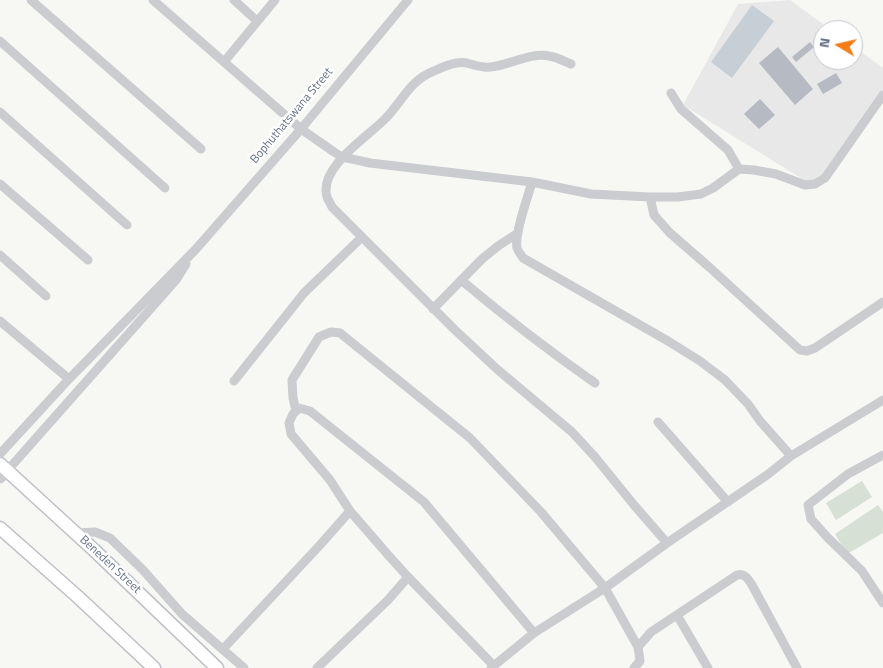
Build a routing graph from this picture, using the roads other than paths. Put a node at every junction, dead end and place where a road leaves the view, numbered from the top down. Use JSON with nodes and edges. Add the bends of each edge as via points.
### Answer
{"nodes":[{"id":1,"x":31,"y":0,"type":"edge"},
{"id":2,"x":153,"y":0,"type":"edge"},
{"id":3,"x":234,"y":0,"type":"edge"},
{"id":4,"x":275,"y":0,"type":"edge"},
{"id":5,"x":408,"y":0,"type":"edge"},
{"id":6,"x":257,"y":21,"type":"junction"},
{"id":7,"x":0,"y":41,"type":"edge"},
{"id":8,"x":224,"y":62,"type":"junction"},
{"id":9,"x":571,"y":64,"type":"dead end"},
{"id":10,"x":671,"y":93,"type":"dead end"},
{"id":11,"x":883,"y":95,"type":"edge"},
{"id":12,"x":0,"y":112,"type":"edge"},
{"id":13,"x":301,"y":129,"type":"junction"},
{"id":14,"x":201,"y":149,"type":"dead end"},
{"id":15,"x":342,"y":157,"type":"junction"},
{"id":16,"x":739,"y":169,"type":"junction"},
{"id":17,"x":532,"y":182,"type":"junction"},
{"id":18,"x":0,"y":184,"type":"edge"},
{"id":19,"x":165,"y":188,"type":"dead end"},
{"id":20,"x":650,"y":197,"type":"junction"},
{"id":21,"x":127,"y":225,"type":"dead end"},
{"id":22,"x":518,"y":232,"type":"junction"},
{"id":23,"x":362,"y":237,"type":"junction"},
{"id":24,"x":196,"y":250,"type":"junction"},
{"id":25,"x":0,"y":255,"type":"edge"},
{"id":26,"x":88,"y":260,"type":"dead end"},
{"id":27,"x":461,"y":280,"type":"junction"},
{"id":28,"x":46,"y":296,"type":"dead end"},
{"id":29,"x":883,"y":302,"type":"edge"},
{"id":30,"x":433,"y":309,"type":"junction"},
{"id":31,"x":0,"y":321,"type":"edge"},
{"id":32,"x":69,"y":379,"type":"junction"},
{"id":33,"x":234,"y":381,"type":"dead end"},
{"id":34,"x":595,"y":383,"type":"dead end"},
{"id":35,"x":883,"y":400,"type":"edge"},
{"id":36,"x":296,"y":411,"type":"junction"},
{"id":37,"x":658,"y":422,"type":"dead end"},
{"id":38,"x":0,"y":454,"type":"edge"},
{"id":39,"x":883,"y":455,"type":"edge"},
{"id":40,"x":791,"y":456,"type":"junction"},
{"id":41,"x":2,"y":471,"type":"edge"},
{"id":42,"x":728,"y":502,"type":"junction"},
{"id":43,"x":350,"y":511,"type":"junction"},
{"id":44,"x":0,"y":528,"type":"edge"},
{"id":45,"x":76,"y":533,"type":"junction"},
{"id":46,"x":667,"y":542,"type":"junction"},
{"id":47,"x":408,"y":577,"type":"junction"},
{"id":48,"x":605,"y":588,"type":"junction"},
{"id":49,"x":883,"y":603,"type":"edge"},
{"id":50,"x":677,"y":615,"type":"junction"},
{"id":51,"x":534,"y":633,"type":"junction"},
{"id":52,"x":638,"y":647,"type":"junction"},
{"id":53,"x":223,"y":648,"type":"junction"},
{"id":54,"x":492,"y":667,"type":"edge"},
{"id":55,"x":154,"y":668,"type":"edge"},
{"id":56,"x":217,"y":668,"type":"edge"},
{"id":57,"x":244,"y":668,"type":"edge"},
{"id":58,"x":316,"y":668,"type":"edge"},
{"id":59,"x":634,"y":668,"type":"edge"},
{"id":60,"x":708,"y":668,"type":"edge"},
{"id":61,"x":797,"y":668,"type":"edge"}],
"edges":[{"from":1,"to":14,"type":"street"},
{"from":2,"to":8,"type":"street"},
{"from":3,"to":6,"type":"street"},
{"from":4,"to":6,"type":"street"},
{"from":5,"to":13,"type":"street","name":"Bophuthatswana Street"},
{"from":6,"to":8,"type":"street"},
{"from":7,"to":19,"type":"street"},
{"from":8,"to":13,"type":"street"},
{"from":9,"to":15,"type":"street","via":[[549,56],[534,56],[487,68],[457,62],[433,71],[408,88],[384,120]]},
{"from":10,"to":16,"type":"street","via":[[680,109],[728,150]]},
{"from":11,"to":16,"type":"street","via":[[825,178],[815,184],[805,185],[776,174]]},
{"from":12,"to":21,"type":"street"},
{"from":13,"to":15,"type":"street"},
{"from":13,"to":24,"type":"street","name":"Bophuthatswana Street"},
{"from":15,"to":17,"type":"street"},
{"from":15,"to":23,"type":"street","via":[[326,186],[327,196],[332,207]]},
{"from":16,"to":20,"type":"street","via":[[701,194]]},
{"from":17,"to":20,"type":"street","via":[[591,194]]},
{"from":17,"to":22,"type":"street"},
{"from":18,"to":26,"type":"street"},
{"from":20,"to":29,"type":"street","via":[[654,215],[670,233],[800,350],[815,348]]},
{"from":22,"to":27,"type":"street","via":[[482,259]]},
{"from":22,"to":40,"type":"street","via":[[518,250],[523,258],[700,361],[725,380],[748,404]]},
{"from":23,"to":30,"type":"street"},
{"from":23,"to":33,"type":"street","via":[[304,293]]},
{"from":24,"to":32,"type":"street","name":"Bophuthatswana Street"},
{"from":24,"to":41,"type":"street","name":"Bophuthatswana Street","via":[[176,280]]},
{"from":25,"to":28,"type":"street"},
{"from":27,"to":30,"type":"street"},
{"from":27,"to":34,"type":"street","via":[[557,357]]},
{"from":30,"to":46,"type":"street","via":[[498,370],[572,432]]},
{"from":31,"to":32,"type":"street"},
{"from":32,"to":38,"type":"street","name":"Bophuthatswana Street"},
{"from":35,"to":40,"type":"street"},
{"from":36,"to":43,"type":"street","via":[[290,423],[291,434],[330,480]]},
{"from":36,"to":48,"type":"street","via":[[292,380],[319,337],[331,332],[340,333],[470,438],[541,512]]},
{"from":36,"to":51,"type":"street","via":[[299,408],[310,411],[424,502]]},
{"from":37,"to":42,"type":"street"},
{"from":39,"to":49,"type":"street","via":[[848,474],[808,505],[811,520],[862,571]]},
{"from":40,"to":42,"type":"street"},
{"from":41,"to":45,"type":"main road","name":"Beneden Street"},
{"from":42,"to":46,"type":"street"},
{"from":43,"to":47,"type":"street"},
{"from":43,"to":53,"type":"street"},
{"from":44,"to":55,"type":"main road"},
{"from":45,"to":53,"type":"street","via":[[95,532],[110,538],[182,614]]},
{"from":45,"to":56,"type":"main road","name":"Beneden Street"},
{"from":46,"to":48,"type":"street"},
{"from":47,"to":54,"type":"street"},
{"from":47,"to":58,"type":"street"},
{"from":48,"to":51,"type":"street"},
{"from":48,"to":52,"type":"street"},
{"from":50,"to":52,"type":"street","via":[[651,632]]},
{"from":50,"to":60,"type":"street"},
{"from":50,"to":61,"type":"street","via":[[737,575],[744,575]]},
{"from":51,"to":54,"type":"street"},
{"from":52,"to":59,"type":"street","via":[[640,661]]},
{"from":53,"to":57,"type":"street"}]}
